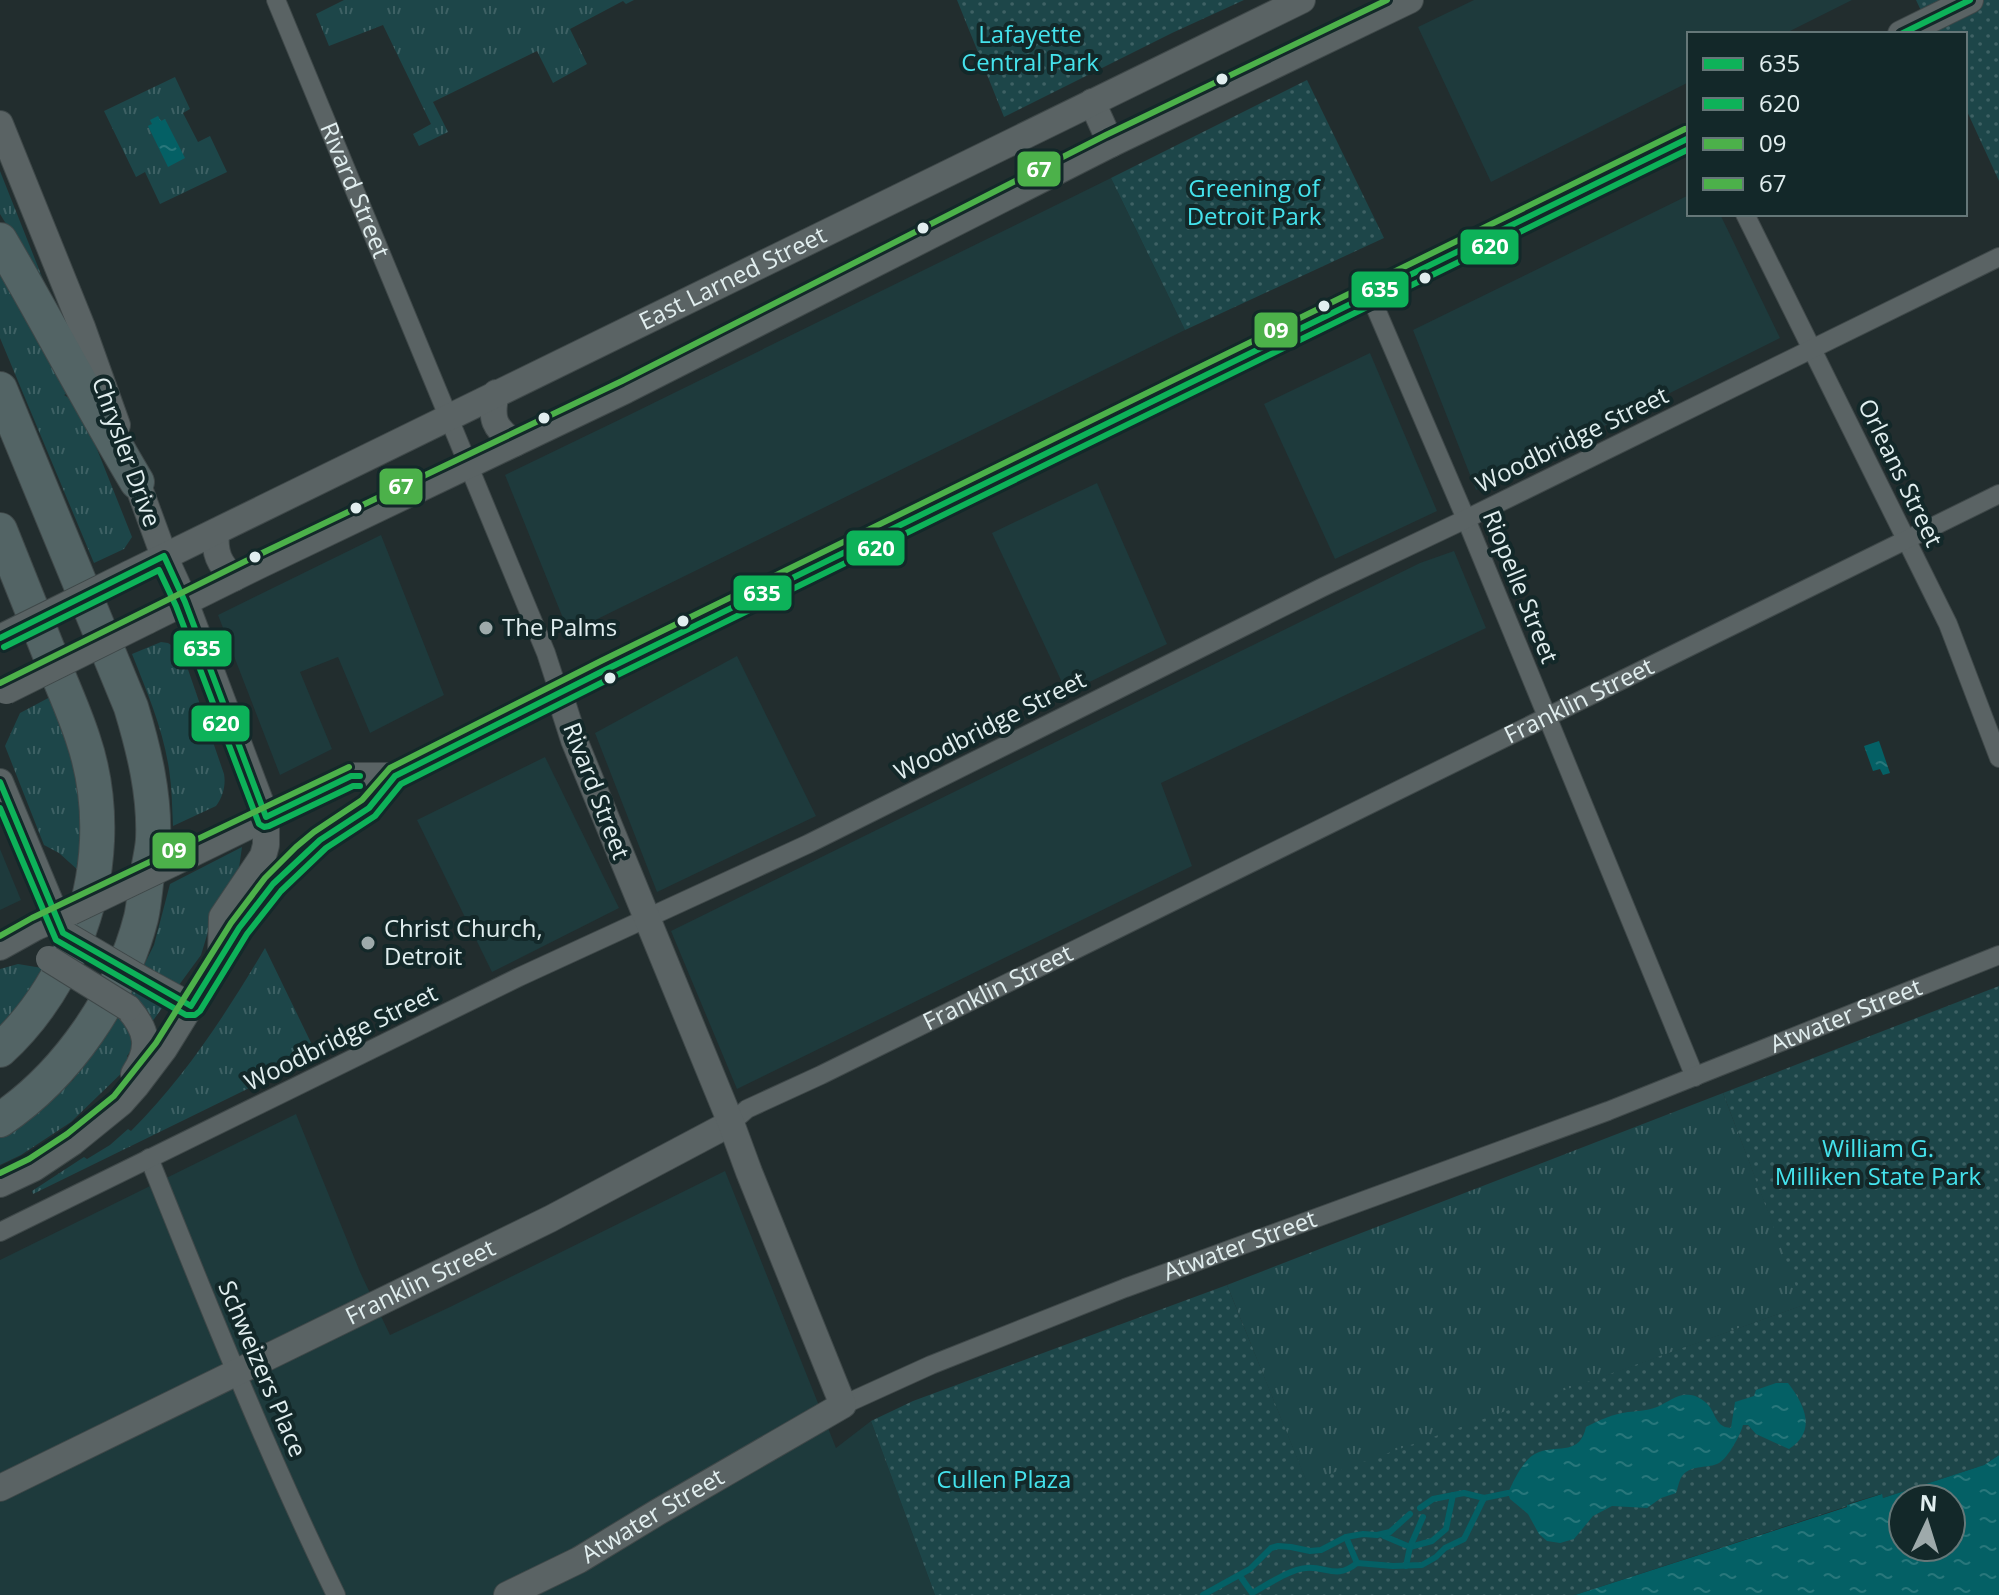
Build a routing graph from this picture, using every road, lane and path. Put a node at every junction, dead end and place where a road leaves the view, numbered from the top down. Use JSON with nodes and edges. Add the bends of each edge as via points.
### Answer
{"nodes":[{"id":1,"x":276,"y":0,"type":"edge"},
{"id":2,"x":1302,"y":0,"type":"edge"},
{"id":3,"x":1410,"y":0,"type":"edge"},
{"id":4,"x":1970,"y":0,"type":"edge"},
{"id":5,"x":1905,"y":32,"type":"edge"},
{"id":6,"x":1092,"y":102,"type":"junction"},
{"id":7,"x":0,"y":124,"type":"edge"},
{"id":8,"x":1687,"y":139,"type":"edge"},
{"id":9,"x":1111,"y":144,"type":"junction"},
{"id":10,"x":1746,"y":216,"type":"edge"},
{"id":11,"x":0,"y":240,"type":"edge"},
{"id":12,"x":1999,"y":257,"type":"edge"},
{"id":13,"x":1370,"y":295,"type":"junction"},
{"id":14,"x":1812,"y":350,"type":"junction"},
{"id":15,"x":0,"y":389,"type":"edge"},
{"id":16,"x":496,"y":393,"type":"junction"},
{"id":17,"x":449,"y":417,"type":"junction"},
{"id":18,"x":515,"y":443,"type":"junction"},
{"id":19,"x":469,"y":466,"type":"junction"},
{"id":20,"x":137,"y":482,"type":"junction"},
{"id":21,"x":1999,"y":494,"type":"edge"},
{"id":22,"x":1466,"y":519,"type":"junction"},
{"id":23,"x":0,"y":530,"type":"edge"},
{"id":24,"x":216,"y":532,"type":"junction"},
{"id":25,"x":1906,"y":538,"type":"junction"},
{"id":26,"x":164,"y":556,"type":"junction"},
{"id":27,"x":234,"y":578,"type":"junction"},
{"id":28,"x":185,"y":602,"type":"junction"},
{"id":29,"x":0,"y":638,"type":"edge"},
{"id":30,"x":3,"y":692,"type":"edge"},
{"id":31,"x":559,"y":693,"type":"junction"},
{"id":32,"x":1546,"y":716,"type":"junction"},
{"id":33,"x":1999,"y":758,"type":"edge"},
{"id":34,"x":395,"y":776,"type":"junction"},
{"id":35,"x":0,"y":782,"type":"edge"},
{"id":36,"x":266,"y":817,"type":"junction"},
{"id":37,"x":646,"y":919,"type":"junction"},
{"id":38,"x":63,"y":921,"type":"junction"},
{"id":39,"x":0,"y":947,"type":"edge"},
{"id":40,"x":0,"y":955,"type":"edge"},
{"id":41,"x":1999,"y":955,"type":"edge"},
{"id":42,"x":221,"y":956,"type":"junction"},
{"id":43,"x":191,"y":1006,"type":"junction"},
{"id":44,"x":0,"y":1050,"type":"edge"},
{"id":45,"x":1695,"y":1077,"type":"junction"},
{"id":46,"x":105,"y":1117,"type":"junction"},
{"id":47,"x":0,"y":1120,"type":"edge"},
{"id":48,"x":731,"y":1123,"type":"junction"},
{"id":49,"x":149,"y":1158,"type":"junction"},
{"id":50,"x":0,"y":1184,"type":"edge"},
{"id":51,"x":0,"y":1232,"type":"edge"},
{"id":52,"x":237,"y":1372,"type":"junction"},
{"id":53,"x":843,"y":1405,"type":"junction"},
{"id":54,"x":0,"y":1488,"type":"edge"},
{"id":55,"x":336,"y":1595,"type":"edge"},
{"id":56,"x":507,"y":1595,"type":"edge"}],
"edges":[{"from":1,"to":17,"type":"street","name":"Rivard Street"},
{"from":2,"to":6,"type":"street","name":"East Larned Street"},
{"from":3,"to":9,"type":"street"},
{"from":4,"to":5,"type":"street"},
{"from":6,"to":9,"type":"street"},
{"from":6,"to":16,"type":"street","name":"East Larned Street"},
{"from":7,"to":20,"type":"street","name":"Chrysler Drive","via":[[82,327]]},
{"from":8,"to":13,"type":"street"},
{"from":9,"to":18,"type":"street"},
{"from":10,"to":14,"type":"street","name":"Orleans Street"},
{"from":11,"to":20,"type":"highway"},
{"from":12,"to":14,"type":"street","name":"Woodbridge Street"},
{"from":13,"to":22,"type":"street","name":"Riopelle Street"},
{"from":13,"to":31,"type":"street"},
{"from":14,"to":22,"type":"street","name":"Woodbridge Street"},
{"from":14,"to":25,"type":"street","name":"Orleans Street"},
{"from":15,"to":47,"type":"highway","via":[[131,707],[146,762],[153,840],[141,916],[109,999],[62,1065]]},
{"from":16,"to":17,"type":"street","name":"East Larned Street"},
{"from":16,"to":18,"type":"street","via":[[494,422]]},
{"from":17,"to":19,"type":"street","name":"Rivard Street"},
{"from":17,"to":24,"type":"street","name":"East Larned Street"},
{"from":18,"to":19,"type":"street"},
{"from":19,"to":27,"type":"street"},
{"from":19,"to":31,"type":"street","name":"Rivard Street"},
{"from":20,"to":26,"type":"street","name":"Chrysler Drive"},
{"from":21,"to":25,"type":"street","name":"Franklin Street"},
{"from":22,"to":32,"type":"street","name":"Riopelle Street"},
{"from":22,"to":37,"type":"street","name":"Woodbridge Street"},
{"from":23,"to":44,"type":"highway","via":[[83,740],[97,812],[95,869],[85,917],[62,971],[36,1012]]},
{"from":24,"to":26,"type":"street","name":"East Larned Street"},
{"from":24,"to":27,"type":"street","via":[[216,557]]},
{"from":25,"to":32,"type":"street","name":"Franklin Street"},
{"from":25,"to":33,"type":"street","name":"Orleans Street","via":[[1948,624]]},
{"from":26,"to":28,"type":"street","name":"Chrysler Drive"},
{"from":26,"to":29,"type":"street","name":"East Larned Street","bridge":true},
{"from":27,"to":28,"type":"street"},
{"from":28,"to":30,"type":"street","bridge":true},
{"from":28,"to":36,"type":"street","name":"Chrysler Drive"},
{"from":31,"to":34,"type":"street"},
{"from":31,"to":37,"type":"street","name":"Rivard Street"},
{"from":32,"to":45,"type":"street","name":"Riopelle Street"},
{"from":32,"to":48,"type":"street","name":"Franklin Street","via":[[747,1109]]},
{"from":34,"to":36,"type":"street","via":[[351,776]]},
{"from":34,"to":42,"type":"street","via":[[369,808],[320,840],[280,876]]},
{"from":35,"to":38,"type":"street"},
{"from":36,"to":38,"type":"street","bridge":true},
{"from":36,"to":42,"type":"street","name":"Chrysler Drive","via":[[263,856],[222,917]]},
{"from":37,"to":48,"type":"street","name":"Rivard Street"},
{"from":37,"to":49,"type":"street","name":"Woodbridge Street"},
{"from":38,"to":39,"type":"street"},
{"from":38,"to":43,"type":"street","bridge":true,"via":[[143,980]]},
{"from":40,"to":46,"type":"street","bridge":true,"via":[[49,959],[128,1008],[139,1023],[145,1054]]},
{"from":41,"to":45,"type":"street","name":"Atwater Street"},
{"from":42,"to":43,"type":"street"},
{"from":43,"to":46,"type":"street","via":[[136,1086]]},
{"from":45,"to":53,"type":"street","name":"Atwater Street","via":[[1125,1288]]},
{"from":46,"to":50,"type":"street","via":[[34,1168]]},
{"from":48,"to":52,"type":"street","name":"Franklin Street","via":[[550,1219]]},
{"from":48,"to":53,"type":"street","name":"Rivard Street"},
{"from":49,"to":51,"type":"street","name":"Woodbridge Street"},
{"from":49,"to":52,"type":"street","name":"Schweizers Place"},
{"from":52,"to":54,"type":"street","name":"Franklin Street"},
{"from":52,"to":55,"type":"street","name":"Schweizers Place"},
{"from":53,"to":56,"type":"street","name":"Atwater Street","via":[[579,1560]]}]}
